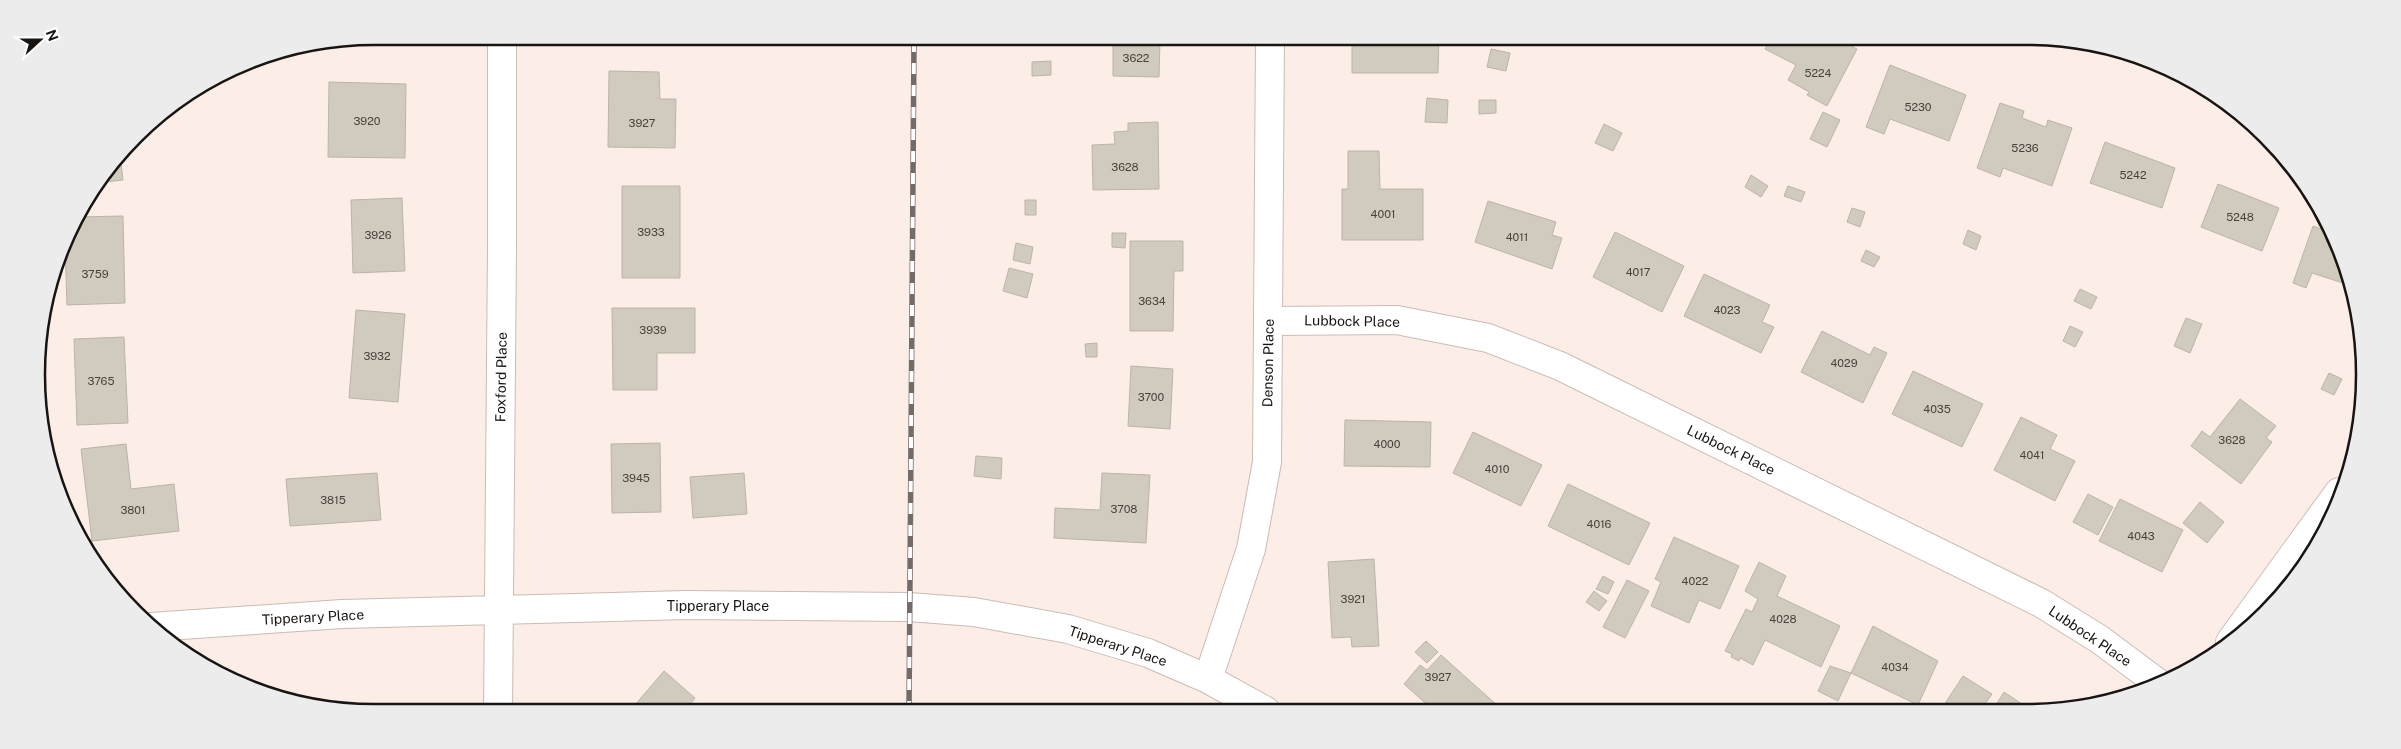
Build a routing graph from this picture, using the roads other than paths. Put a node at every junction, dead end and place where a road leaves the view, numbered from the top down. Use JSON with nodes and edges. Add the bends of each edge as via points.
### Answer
{"nodes":[{"id":1,"x":502,"y":45,"type":"edge"},
{"id":2,"x":1270,"y":45,"type":"edge"},
{"id":3,"x":1269,"y":320,"type":"junction"},
{"id":4,"x":2328,"y":507,"type":"edge"},
{"id":5,"x":499,"y":610,"type":"junction"},
{"id":6,"x":2246,"y":620,"type":"edge"},
{"id":7,"x":162,"y":626,"type":"edge"},
{"id":8,"x":1208,"y":679,"type":"junction"},
{"id":9,"x":2153,"y":679,"type":"edge"},
{"id":10,"x":498,"y":704,"type":"edge"},
{"id":11,"x":1253,"y":704,"type":"edge"}],
"edges":[{"from":1,"to":5,"type":"street","name":"Foxford Place"},
{"from":2,"to":3,"type":"street","name":"Denson Place"},
{"from":3,"to":8,"type":"street","name":"Denson Place","via":[[1266,462],[1259,513],[1251,549]]},
{"from":3,"to":9,"type":"street","name":"Lubbock Place","via":[[1397,320],[1488,338],[1560,366],[2041,603],[2099,639]]},
{"from":4,"to":6,"type":"street"},
{"from":5,"to":7,"type":"street","name":"Tipperary Place","via":[[342,614]]},
{"from":5,"to":8,"type":"street","name":"Tipperary Place","via":[[687,605],[910,607],[974,612],[1068,629],[1148,653]]},
{"from":5,"to":10,"type":"street","name":"Foxford Place"},
{"from":8,"to":11,"type":"street","name":"Tipperary Place"}]}
